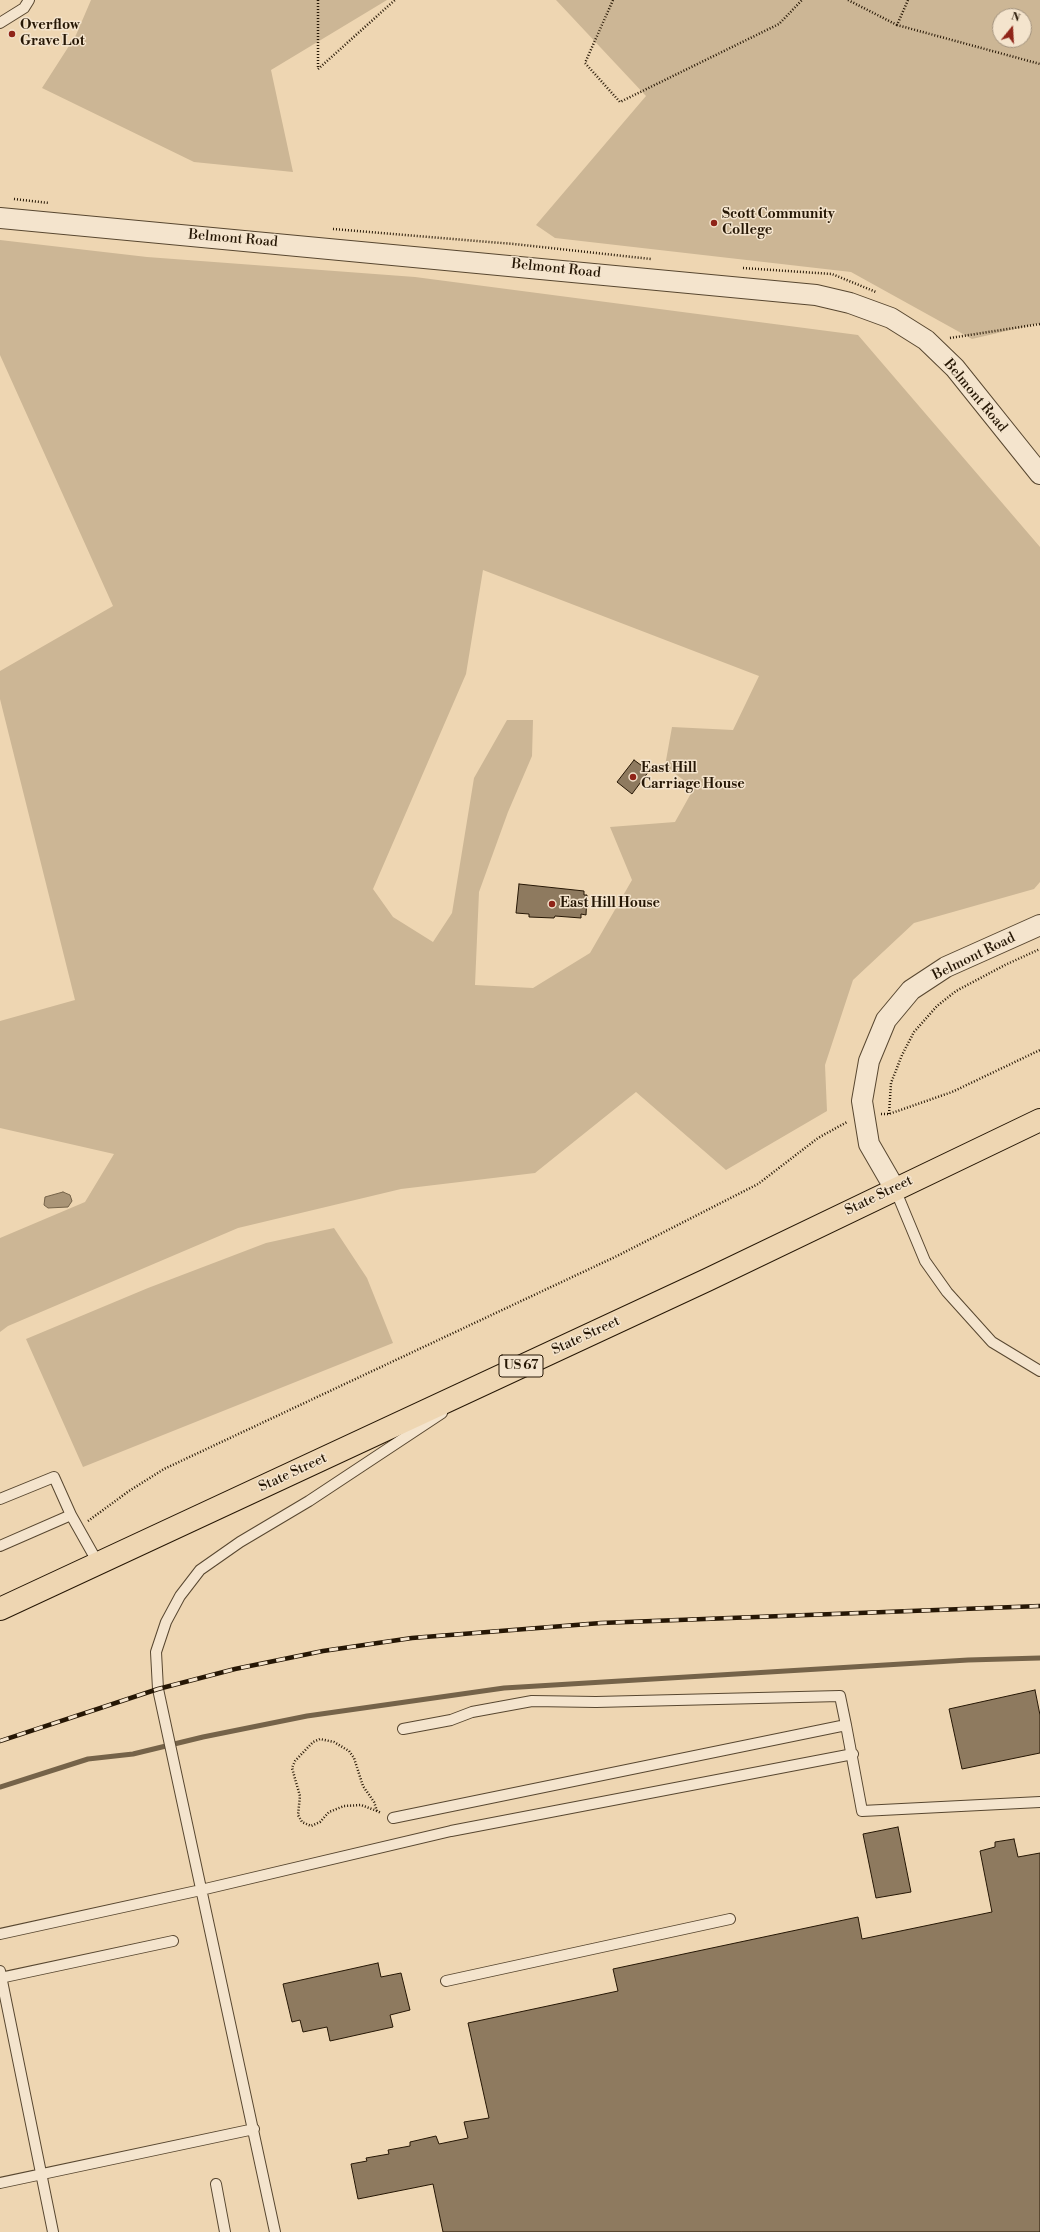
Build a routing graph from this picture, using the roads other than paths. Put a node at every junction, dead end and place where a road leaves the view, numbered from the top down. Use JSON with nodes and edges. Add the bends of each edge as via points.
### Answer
{"nodes":[{"id":1,"x":29,"y":0,"type":"edge"},
{"id":2,"x":0,"y":23,"type":"edge"},
{"id":3,"x":0,"y":218,"type":"edge"},
{"id":4,"x":1040,"y":474,"type":"edge"},
{"id":5,"x":1040,"y":925,"type":"edge"},
{"id":6,"x":1040,"y":1120,"type":"edge"},
{"id":7,"x":895,"y":1188,"type":"junction"},
{"id":8,"x":1040,"y":1371,"type":"edge"},
{"id":9,"x":492,"y":1380,"type":"junction"},
{"id":10,"x":0,"y":1499,"type":"edge"},
{"id":11,"x":71,"y":1515,"type":"junction"},
{"id":12,"x":0,"y":1546,"type":"edge"},
{"id":13,"x":98,"y":1564,"type":"junction"},
{"id":14,"x":0,"y":1609,"type":"edge"},
{"id":15,"x":846,"y":1725,"type":"junction"},
{"id":16,"x":403,"y":1729,"type":"dead end"},
{"id":17,"x":853,"y":1754,"type":"junction"},
{"id":18,"x":1040,"y":1802,"type":"edge"},
{"id":19,"x":393,"y":1818,"type":"road end"},
{"id":20,"x":201,"y":1890,"type":"junction"},
{"id":21,"x":730,"y":1919,"type":"dead end"},
{"id":22,"x":0,"y":1934,"type":"edge"},
{"id":23,"x":173,"y":1941,"type":"dead end"},
{"id":24,"x":0,"y":1976,"type":"edge"},
{"id":25,"x":446,"y":1981,"type":"dead end"},
{"id":26,"x":254,"y":2129,"type":"junction"},
{"id":27,"x":42,"y":2174,"type":"junction"},
{"id":28,"x":0,"y":2183,"type":"edge"},
{"id":29,"x":216,"y":2184,"type":"dead end"},
{"id":30,"x":53,"y":2232,"type":"edge"},
{"id":31,"x":225,"y":2232,"type":"edge"},
{"id":32,"x":275,"y":2232,"type":"edge"}],
"edges":[{"from":1,"to":2,"type":"lane","via":[[24,8]]},
{"from":3,"to":4,"type":"street","name":"Belmont Road","via":[[816,295],[850,303],[891,318],[926,340],[955,368]]},
{"from":5,"to":7,"type":"street","name":"Belmont Road","via":[[946,967],[911,990],[886,1020],[869,1061],[862,1101],[869,1144]]},
{"from":6,"to":7,"type":"main road","name":"State Street","number":"US 67"},
{"from":7,"to":8,"type":"lane","via":[[925,1261],[947,1292],[992,1342]]},
{"from":7,"to":9,"type":"main road","name":"State Street","number":"US 67","via":[[707,1280]]},
{"from":9,"to":13,"type":"main road","name":"State Street","number":"US 67"},
{"from":9,"to":20,"type":"lane","via":[[309,1502],[240,1542],[200,1570],[180,1596],[166,1622],[156,1652],[158,1688]]},
{"from":10,"to":11,"type":"lane","via":[[54,1477]]},
{"from":11,"to":12,"type":"lane"},
{"from":11,"to":13,"type":"lane"},
{"from":13,"to":14,"type":"main road","name":"State Street","number":"US 67"},
{"from":15,"to":16,"type":"lane","via":[[840,1696],[596,1702],[532,1701]]},
{"from":15,"to":17,"type":"lane"},
{"from":15,"to":19,"type":"lane"},
{"from":17,"to":18,"type":"lane","via":[[862,1811]]},
{"from":17,"to":20,"type":"lane","via":[[451,1831]]},
{"from":20,"to":22,"type":"lane"},
{"from":20,"to":26,"type":"lane"},
{"from":21,"to":25,"type":"lane"},
{"from":23,"to":24,"type":"lane"},
{"from":24,"to":27,"type":"lane"},
{"from":26,"to":27,"type":"lane"},
{"from":26,"to":32,"type":"lane"},
{"from":27,"to":28,"type":"lane"},
{"from":27,"to":30,"type":"lane"},
{"from":29,"to":31,"type":"lane"}]}
